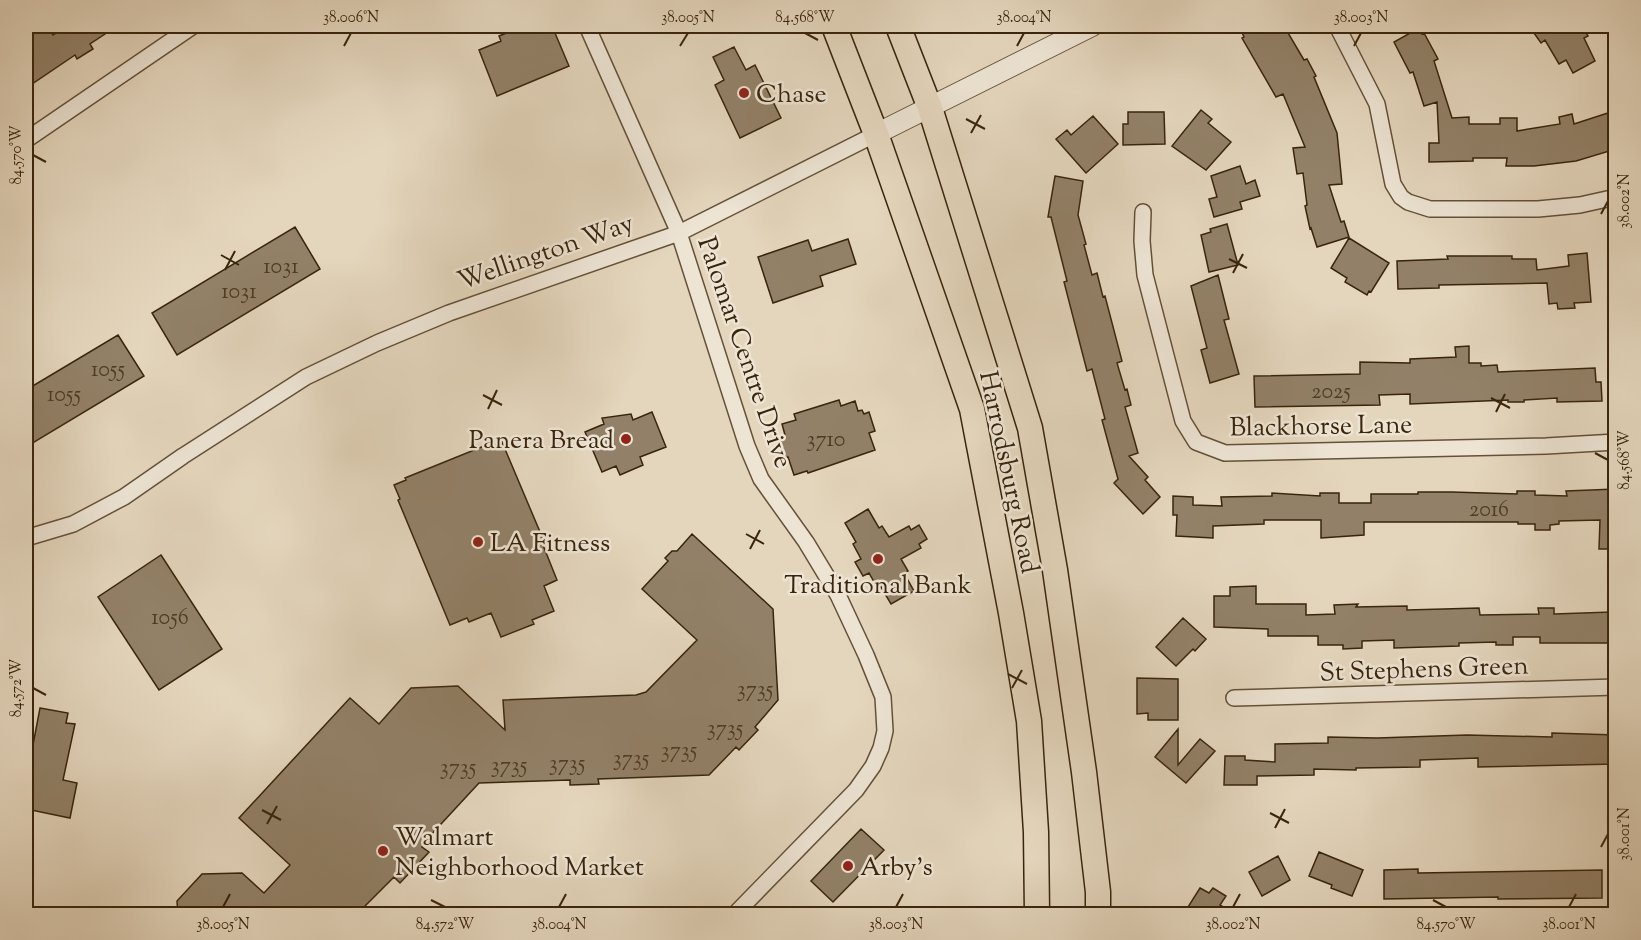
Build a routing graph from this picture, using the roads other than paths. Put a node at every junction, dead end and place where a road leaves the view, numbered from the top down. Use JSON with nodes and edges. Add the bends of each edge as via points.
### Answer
{"nodes":[{"id":1,"x":193,"y":26,"type":"edge"},
{"id":2,"x":588,"y":26,"type":"edge"},
{"id":3,"x":834,"y":26,"type":"edge"},
{"id":4,"x":898,"y":26,"type":"edge"},
{"id":5,"x":1092,"y":26,"type":"edge"},
{"id":6,"x":1337,"y":26,"type":"edge"},
{"id":7,"x":930,"y":108,"type":"junction"},
{"id":8,"x":876,"y":134,"type":"junction"},
{"id":9,"x":26,"y":140,"type":"edge"},
{"id":10,"x":1616,"y":197,"type":"edge"},
{"id":11,"x":1143,"y":212,"type":"dead end"},
{"id":12,"x":679,"y":232,"type":"junction"},
{"id":13,"x":1616,"y":442,"type":"edge"},
{"id":14,"x":26,"y":538,"type":"edge"},
{"id":15,"x":1616,"y":687,"type":"edge"},
{"id":16,"x":1234,"y":698,"type":"dead end"},
{"id":17,"x":735,"y":915,"type":"edge"},
{"id":18,"x":1037,"y":915,"type":"edge"},
{"id":19,"x":1098,"y":915,"type":"edge"}],
"edges":[{"from":1,"to":9,"type":"street"},
{"from":2,"to":12,"type":"street","name":"Palomar Centre Drive"},
{"from":3,"to":8,"type":"main road","name":"Harrodsburg Road"},
{"from":4,"to":7,"type":"main road","name":"Harrodsburg Road"},
{"from":5,"to":7,"type":"street","name":"Wellington Way"},
{"from":6,"to":10,"type":"street","via":[[1377,104],[1391,178],[1408,202],[1430,209],[1515,209],[1580,205]]},
{"from":7,"to":8,"type":"street","name":"Wellington Way"},
{"from":7,"to":19,"type":"main road","name":"Harrodsburg Road","via":[[1030,428],[1082,761]]},
{"from":8,"to":12,"type":"street","name":"Wellington Way"},
{"from":8,"to":18,"type":"main road","name":"Harrodsburg Road","via":[[972,409],[1029,721]]},
{"from":11,"to":13,"type":"street","name":"Blackhorse Lane","via":[[1145,275],[1184,422],[1196,442],[1206,447],[1225,453]]},
{"from":12,"to":14,"type":"street","name":"Wellington Way","via":[[449,313],[377,343],[306,377],[124,497],[73,524]]},
{"from":12,"to":17,"type":"street","name":"Palomar Centre Drive","via":[[761,479],[838,595],[878,686],[885,716],[881,748],[865,779]]},
{"from":15,"to":16,"type":"street","name":"St Stephens Green"}]}
